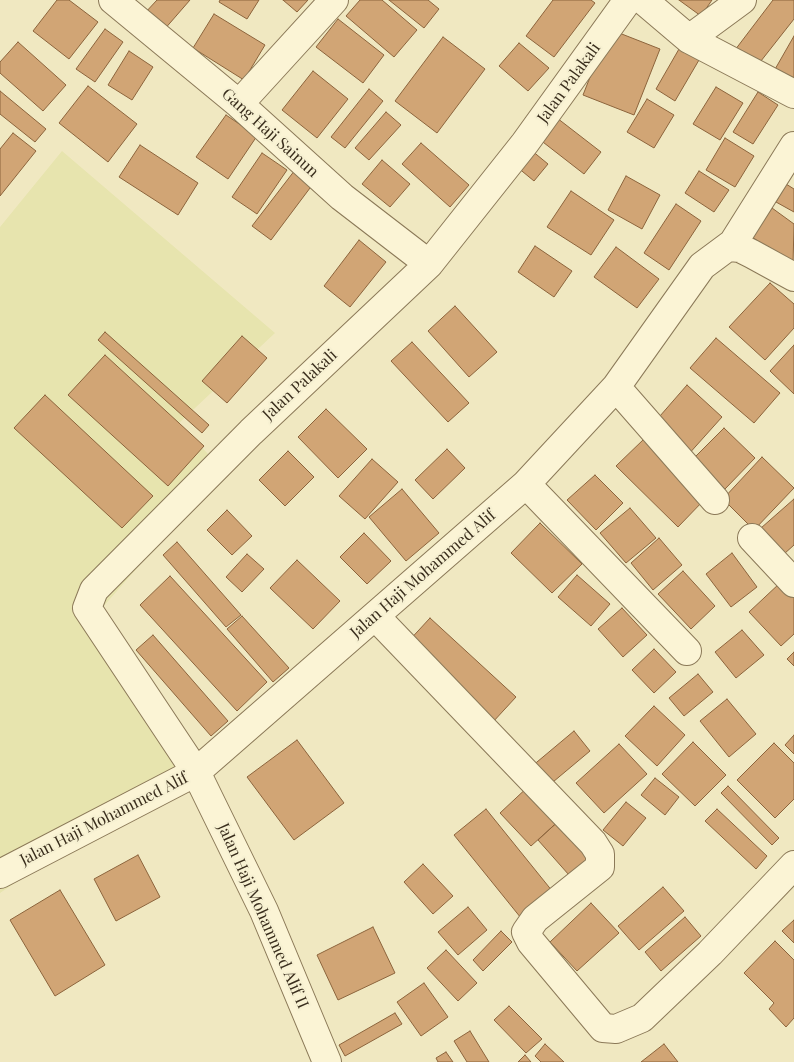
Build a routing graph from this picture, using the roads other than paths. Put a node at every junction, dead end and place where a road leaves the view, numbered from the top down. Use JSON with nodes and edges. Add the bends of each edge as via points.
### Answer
{"nodes":[{"id":1,"x":113,"y":0,"type":"edge"},
{"id":2,"x":334,"y":0,"type":"edge"},
{"id":3,"x":628,"y":0,"type":"edge"},
{"id":4,"x":643,"y":0,"type":"edge"},
{"id":5,"x":742,"y":0,"type":"edge"},
{"id":6,"x":689,"y":38,"type":"junction"},
{"id":7,"x":794,"y":94,"type":"edge"},
{"id":8,"x":239,"y":104,"type":"junction"},
{"id":9,"x":794,"y":146,"type":"edge"},
{"id":10,"x":730,"y":247,"type":"junction"},
{"id":11,"x":429,"y":264,"type":"junction"},
{"id":12,"x":794,"y":277,"type":"edge"},
{"id":13,"x":616,"y":387,"type":"junction"},
{"id":14,"x":526,"y":484,"type":"junction"},
{"id":15,"x":715,"y":500,"type":"dead end"},
{"id":16,"x":752,"y":538,"type":"dead end"},
{"id":17,"x":794,"y":583,"type":"edge"},
{"id":18,"x":375,"y":616,"type":"junction"},
{"id":19,"x":687,"y":651,"type":"dead end"},
{"id":20,"x":196,"y":772,"type":"junction"},
{"id":21,"x":794,"y":865,"type":"edge"},
{"id":22,"x":0,"y":874,"type":"edge"},
{"id":23,"x":327,"y":1062,"type":"edge"}],
"edges":[{"from":1,"to":8,"type":"street","name":"Gang Haji Sainun"},
{"from":2,"to":8,"type":"street"},
{"from":3,"to":11,"type":"street","name":"Jalan Palakali","via":[[525,143]]},
{"from":4,"to":6,"type":"street"},
{"from":5,"to":6,"type":"street"},
{"from":6,"to":7,"type":"street"},
{"from":8,"to":11,"type":"street","name":"Gang Haji Sainun","via":[[342,197]]},
{"from":9,"to":10,"type":"street"},
{"from":10,"to":12,"type":"street","via":[[740,248]]},
{"from":10,"to":13,"type":"street","name":"Jalan Haji Mohammed Alif","via":[[702,266]]},
{"from":11,"to":20,"type":"street","name":"Jalan Palakali","via":[[250,432],[94,590],[87,608]]},
{"from":13,"to":14,"type":"street","name":"Jalan Haji Mohammed Alif"},
{"from":13,"to":15,"type":"street"},
{"from":14,"to":18,"type":"street","name":"Jalan Haji Mohammed Alif"},
{"from":14,"to":19,"type":"street"},
{"from":16,"to":17,"type":"street"},
{"from":18,"to":20,"type":"street","name":"Jalan Haji Mohammed Alif"},
{"from":18,"to":21,"type":"street","via":[[600,854],[600,867],[535,919],[526,932],[603,1028],[616,1029],[642,1018]]},
{"from":20,"to":22,"type":"street","name":"Jalan Haji Mohammed Alif"},
{"from":20,"to":23,"type":"street","name":"Jalan Haji Mohammed Alif II","via":[[264,911]]}]}
